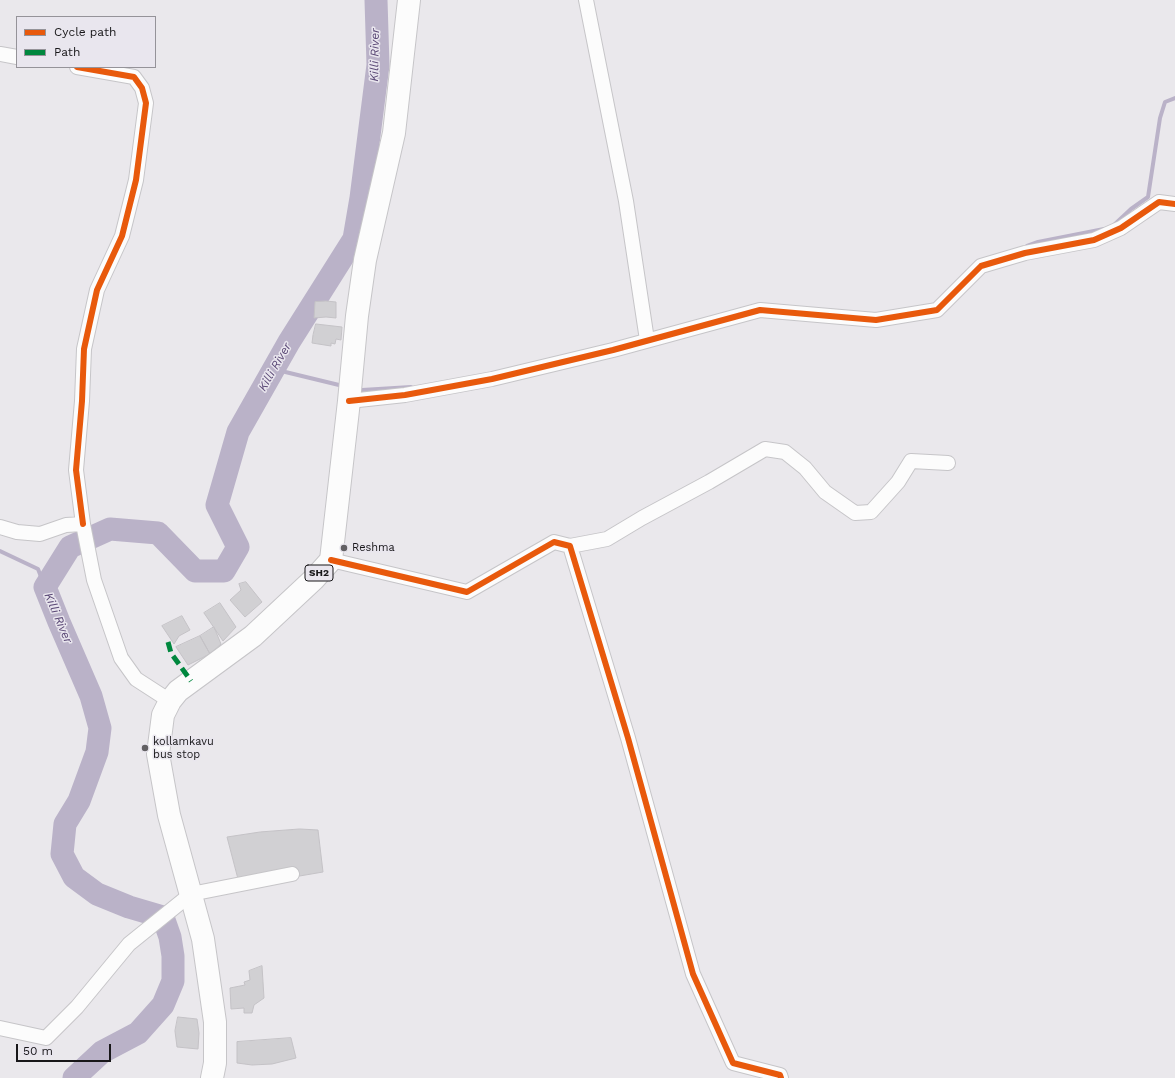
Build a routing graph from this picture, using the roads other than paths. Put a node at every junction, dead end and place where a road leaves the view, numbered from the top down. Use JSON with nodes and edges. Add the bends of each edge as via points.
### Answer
{"nodes":[{"id":1,"x":409,"y":0,"type":"edge"},
{"id":2,"x":586,"y":0,"type":"edge"},
{"id":3,"x":0,"y":54,"type":"edge"},
{"id":4,"x":16,"y":57,"type":"edge"},
{"id":5,"x":83,"y":68,"type":"edge"},
{"id":6,"x":1175,"y":204,"type":"edge"},
{"id":7,"x":647,"y":340,"type":"junction"},
{"id":8,"x":350,"y":401,"type":"junction"},
{"id":9,"x":948,"y":463,"type":"dead end"},
{"id":10,"x":83,"y":525,"type":"junction"},
{"id":11,"x":0,"y":527,"type":"edge"},
{"id":12,"x":570,"y":546,"type":"junction"},
{"id":13,"x":331,"y":560,"type":"junction"},
{"id":14,"x":170,"y":701,"type":"junction"},
{"id":15,"x":292,"y":874,"type":"dead end"},
{"id":16,"x":190,"y":894,"type":"junction"},
{"id":17,"x":0,"y":1028,"type":"edge"},
{"id":18,"x":212,"y":1078,"type":"edge"},
{"id":19,"x":781,"y":1078,"type":"edge"}],
"edges":[{"from":1,"to":8,"type":"main road","number":"SH2","via":[[394,133],[365,260],[357,316]]},
{"from":2,"to":7,"type":"street","via":[[626,201]]},
{"from":3,"to":4,"type":"street"},
{"from":5,"to":10,"type":"street","via":[[134,77],[142,88],[146,103],[136,180],[122,236],[97,290],[84,349],[76,470]]},
{"from":6,"to":7,"type":"street","via":[[1160,202],[1121,228],[1094,240],[1025,253],[981,266],[937,310],[876,320],[760,310]]},
{"from":7,"to":8,"type":"street","via":[[492,379],[405,395]]},
{"from":8,"to":13,"type":"main road","number":"SH2"},
{"from":9,"to":12,"type":"street","via":[[911,461],[898,482],[871,512],[856,513],[825,492],[805,468],[785,452],[765,449],[607,539]]},
{"from":10,"to":11,"type":"street","via":[[66,526],[40,534]]},
{"from":10,"to":14,"type":"street","via":[[94,580],[121,658],[136,680]]},
{"from":12,"to":13,"type":"street","via":[[554,542],[468,592]]},
{"from":12,"to":19,"type":"street","via":[[628,738],[693,974],[733,1063]]},
{"from":13,"to":14,"type":"main road","number":"SH2","via":[[314,580],[253,636],[178,691]]},
{"from":14,"to":16,"type":"main road","number":"SH2","via":[[163,715],[158,754],[169,815]]},
{"from":15,"to":16,"type":"street"},
{"from":16,"to":17,"type":"street","via":[[129,944],[77,1007],[46,1038]]},
{"from":16,"to":18,"type":"main road","number":"SH2","via":[[203,939],[215,1022],[215,1064]]}]}
